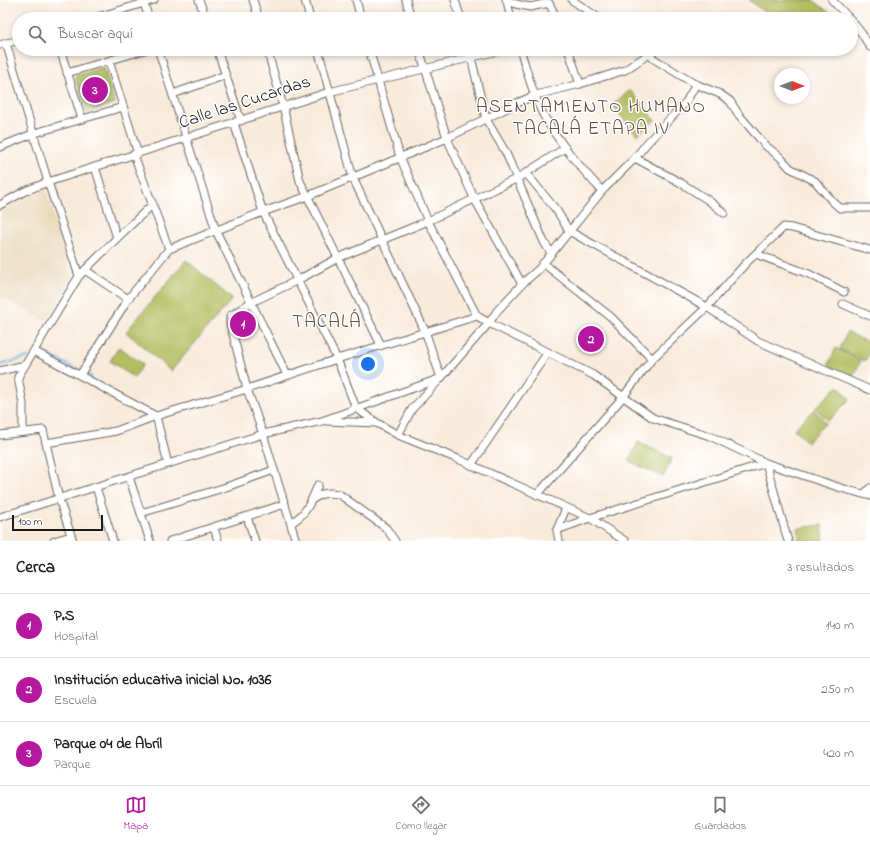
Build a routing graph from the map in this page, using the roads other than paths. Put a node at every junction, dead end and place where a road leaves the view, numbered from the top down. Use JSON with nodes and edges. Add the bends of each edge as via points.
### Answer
{"nodes":[{"id":1,"x":154,"y":0,"type":"edge"},
{"id":2,"x":200,"y":0,"type":"edge"},
{"id":3,"x":253,"y":0,"type":"edge"},
{"id":4,"x":305,"y":0,"type":"edge"},
{"id":5,"x":356,"y":0,"type":"edge"},
{"id":6,"x":406,"y":0,"type":"edge"},
{"id":7,"x":455,"y":0,"type":"edge"},
{"id":8,"x":506,"y":0,"type":"edge"},
{"id":9,"x":572,"y":0,"type":"edge"},
{"id":10,"x":832,"y":0,"type":"edge"},
{"id":11,"x":144,"y":1,"type":"edge"},
{"id":12,"x":112,"y":12,"type":"edge"},
{"id":13,"x":147,"y":12,"type":"edge"},
{"id":14,"x":204,"y":12,"type":"edge"},
{"id":15,"x":257,"y":12,"type":"edge"},
{"id":16,"x":308,"y":12,"type":"edge"},
{"id":17,"x":359,"y":12,"type":"edge"},
{"id":18,"x":409,"y":12,"type":"edge"},
{"id":19,"x":459,"y":12,"type":"edge"},
{"id":20,"x":509,"y":12,"type":"edge"},
{"id":21,"x":554,"y":12,"type":"edge"},
{"id":22,"x":590,"y":12,"type":"edge"},
{"id":23,"x":843,"y":12,"type":"edge"},
{"id":24,"x":858,"y":29,"type":"edge"},
{"id":25,"x":3,"y":44,"type":"edge"},
{"id":26,"x":870,"y":47,"type":"edge"},
{"id":27,"x":62,"y":56,"type":"edge"},
{"id":28,"x":123,"y":56,"type":"edge"},
{"id":29,"x":160,"y":56,"type":"edge"},
{"id":30,"x":219,"y":56,"type":"edge"},
{"id":31,"x":269,"y":56,"type":"edge"},
{"id":32,"x":320,"y":56,"type":"edge"},
{"id":33,"x":371,"y":56,"type":"edge"},
{"id":34,"x":421,"y":56,"type":"edge"},
{"id":35,"x":479,"y":56,"type":"edge"},
{"id":36,"x":522,"y":56,"type":"edge"},
{"id":37,"x":570,"y":56,"type":"edge"},
{"id":38,"x":646,"y":56,"type":"edge"},
{"id":39,"x":652,"y":56,"type":"edge"},
{"id":40,"x":471,"y":58,"type":"junction"},
{"id":41,"x":108,"y":60,"type":"junction"},
{"id":42,"x":424,"y":69,"type":"junction"},
{"id":43,"x":67,"y":72,"type":"junction"},
{"id":44,"x":226,"y":75,"type":"junction"},
{"id":45,"x":377,"y":80,"type":"junction"},
{"id":46,"x":580,"y":84,"type":"junction"},
{"id":47,"x":696,"y":84,"type":"junction"},
{"id":48,"x":329,"y":92,"type":"junction"},
{"id":49,"x":173,"y":94,"type":"junction"},
{"id":50,"x":536,"y":95,"type":"junction"},
{"id":51,"x":283,"y":106,"type":"junction"},
{"id":52,"x":123,"y":107,"type":"junction"},
{"id":53,"x":82,"y":119,"type":"junction"},
{"id":54,"x":486,"y":119,"type":"junction"},
{"id":55,"x":238,"y":122,"type":"junction"},
{"id":56,"x":34,"y":133,"type":"junction"},
{"id":57,"x":447,"y":138,"type":"junction"},
{"id":58,"x":186,"y":139,"type":"junction"},
{"id":59,"x":0,"y":147,"type":"edge"},
{"id":60,"x":565,"y":148,"type":"junction"},
{"id":61,"x":136,"y":155,"type":"junction"},
{"id":62,"x":400,"y":157,"type":"junction"},
{"id":63,"x":635,"y":158,"type":"junction"},
{"id":64,"x":96,"y":167,"type":"junction"},
{"id":65,"x":526,"y":173,"type":"junction"},
{"id":66,"x":353,"y":178,"type":"junction"},
{"id":67,"x":518,"y":178,"type":"junction"},
{"id":68,"x":48,"y":182,"type":"junction"},
{"id":69,"x":602,"y":191,"type":"junction"},
{"id":70,"x":308,"y":196,"type":"junction"},
{"id":71,"x":474,"y":198,"type":"junction"},
{"id":72,"x":153,"y":204,"type":"junction"},
{"id":73,"x":0,"y":205,"type":"edge"},
{"id":74,"x":870,"y":208,"type":"edge"},
{"id":75,"x":263,"y":212,"type":"junction"},
{"id":76,"x":724,"y":213,"type":"dead end"},
{"id":77,"x":428,"y":222,"type":"junction"},
{"id":78,"x":216,"y":231,"type":"junction"},
{"id":79,"x":569,"y":231,"type":"junction"},
{"id":80,"x":117,"y":238,"type":"junction"},
{"id":81,"x":382,"y":240,"type":"junction"},
{"id":82,"x":169,"y":249,"type":"junction"},
{"id":83,"x":870,"y":250,"type":"edge"},
{"id":84,"x":551,"y":253,"type":"junction"},
{"id":85,"x":756,"y":254,"type":"junction"},
{"id":86,"x":338,"y":258,"type":"junction"},
{"id":87,"x":543,"y":263,"type":"junction"},
{"id":88,"x":85,"y":270,"type":"junction"},
{"id":89,"x":79,"y":276,"type":"junction"},
{"id":90,"x":298,"y":280,"type":"junction"},
{"id":91,"x":522,"y":284,"type":"junction"},
{"id":92,"x":844,"y":292,"type":"dead end"},
{"id":93,"x":128,"y":299,"type":"junction"},
{"id":94,"x":250,"y":303,"type":"junction"},
{"id":95,"x":843,"y":304,"type":"dead end"},
{"id":96,"x":707,"y":308,"type":"junction"},
{"id":97,"x":477,"y":316,"type":"junction"},
{"id":98,"x":870,"y":316,"type":"edge"},
{"id":99,"x":489,"y":323,"type":"junction"},
{"id":100,"x":425,"y":332,"type":"junction"},
{"id":101,"x":381,"y":345,"type":"junction"},
{"id":102,"x":34,"y":350,"type":"junction"},
{"id":103,"x":548,"y":352,"type":"junction"},
{"id":104,"x":337,"y":358,"type":"junction"},
{"id":105,"x":652,"y":359,"type":"junction"},
{"id":106,"x":25,"y":365,"type":"junction"},
{"id":107,"x":0,"y":371,"type":"edge"},
{"id":108,"x":80,"y":376,"type":"junction"},
{"id":109,"x":287,"y":376,"type":"junction"},
{"id":110,"x":441,"y":378,"type":"junction"},
{"id":111,"x":247,"y":389,"type":"junction"},
{"id":112,"x":870,"y":390,"type":"edge"},
{"id":113,"x":623,"y":397,"type":"junction"},
{"id":114,"x":356,"y":408,"type":"junction"},
{"id":115,"x":156,"y":416,"type":"junction"},
{"id":116,"x":322,"y":421,"type":"junction"},
{"id":117,"x":377,"y":423,"type":"junction"},
{"id":118,"x":23,"y":432,"type":"junction"},
{"id":119,"x":263,"y":434,"type":"junction"},
{"id":120,"x":0,"y":435,"type":"edge"},
{"id":121,"x":398,"y":435,"type":"junction"},
{"id":122,"x":46,"y":444,"type":"junction"},
{"id":123,"x":766,"y":463,"type":"junction"},
{"id":124,"x":168,"y":464,"type":"junction"},
{"id":125,"x":471,"y":465,"type":"junction"},
{"id":126,"x":274,"y":470,"type":"junction"},
{"id":127,"x":129,"y":477,"type":"junction"},
{"id":128,"x":318,"y":485,"type":"dead end"},
{"id":129,"x":96,"y":487,"type":"junction"},
{"id":130,"x":870,"y":488,"type":"edge"},
{"id":131,"x":537,"y":495,"type":"junction"},
{"id":132,"x":867,"y":495,"type":"edge"},
{"id":133,"x":59,"y":499,"type":"junction"},
{"id":134,"x":313,"y":499,"type":"junction"},
{"id":135,"x":285,"y":504,"type":"junction"},
{"id":136,"x":566,"y":508,"type":"junction"},
{"id":137,"x":141,"y":513,"type":"junction"},
{"id":138,"x":0,"y":517,"type":"edge"},
{"id":139,"x":247,"y":517,"type":"junction"},
{"id":140,"x":590,"y":518,"type":"junction"},
{"id":141,"x":291,"y":523,"type":"junction"},
{"id":142,"x":214,"y":528,"type":"junction"},
{"id":143,"x":557,"y":530,"type":"junction"},
{"id":144,"x":72,"y":538,"type":"edge"},
{"id":145,"x":182,"y":539,"type":"edge"},
{"id":146,"x":54,"y":541,"type":"edge"},
{"id":147,"x":113,"y":541,"type":"edge"},
{"id":148,"x":150,"y":541,"type":"edge"},
{"id":149,"x":170,"y":541,"type":"edge"},
{"id":150,"x":218,"y":541,"type":"edge"},
{"id":151,"x":255,"y":541,"type":"edge"},
{"id":152,"x":296,"y":541,"type":"edge"},
{"id":153,"x":395,"y":541,"type":"edge"},
{"id":154,"x":559,"y":541,"type":"edge"},
{"id":155,"x":625,"y":541,"type":"edge"},
{"id":156,"x":788,"y":541,"type":"edge"}],
"edges":[{"from":1,"to":11,"type":"street"},
{"from":2,"to":14,"type":"street"},
{"from":3,"to":15,"type":"street"},
{"from":4,"to":16,"type":"street"},
{"from":5,"to":17,"type":"street"},
{"from":6,"to":18,"type":"street"},
{"from":7,"to":19,"type":"street"},
{"from":8,"to":20,"type":"street"},
{"from":8,"to":21,"type":"street","via":[[530,7],[550,3]]},
{"from":9,"to":22,"type":"street"},
{"from":10,"to":23,"type":"street"},
{"from":11,"to":12,"type":"street"},
{"from":11,"to":13,"type":"street"},
{"from":24,"to":26,"type":"street"},
{"from":25,"to":56,"type":"street"},
{"from":27,"to":43,"type":"street"},
{"from":28,"to":41,"type":"street"},
{"from":29,"to":49,"type":"street"},
{"from":30,"to":44,"type":"street"},
{"from":31,"to":51,"type":"street"},
{"from":32,"to":48,"type":"street"},
{"from":33,"to":45,"type":"street"},
{"from":34,"to":42,"type":"street"},
{"from":35,"to":40,"type":"street","name":"Calle las Cucardas"},
{"from":36,"to":50,"type":"street"},
{"from":37,"to":46,"type":"street"},
{"from":38,"to":46,"type":"street","via":[[625,70]]},
{"from":39,"to":47,"type":"street"},
{"from":40,"to":42,"type":"street","name":"Calle las Cucardas"},
{"from":40,"to":54,"type":"street"},
{"from":41,"to":43,"type":"street"},
{"from":41,"to":52,"type":"street"},
{"from":42,"to":45,"type":"street","name":"Calle las Cucardas"},
{"from":42,"to":57,"type":"street"},
{"from":43,"to":53,"type":"street"},
{"from":44,"to":49,"type":"street"},
{"from":44,"to":55,"type":"street"},
{"from":45,"to":48,"type":"street","name":"Calle las Cucardas"},
{"from":45,"to":62,"type":"street"},
{"from":46,"to":50,"type":"street"},
{"from":47,"to":63,"type":"street","via":[[686,102]]},
{"from":47,"to":74,"type":"street","via":[[730,101],[766,146],[790,168],[815,181],[840,208]]},
{"from":48,"to":51,"type":"street","name":"Calle las Cucardas"},
{"from":48,"to":66,"type":"street"},
{"from":49,"to":58,"type":"street"},
{"from":50,"to":54,"type":"street"},
{"from":50,"to":60,"type":"street","via":[[543,115]]},
{"from":51,"to":55,"type":"street","name":"Calle las Cucardas"},
{"from":51,"to":70,"type":"street","via":[[300,181]]},
{"from":52,"to":53,"type":"street"},
{"from":52,"to":61,"type":"street"},
{"from":53,"to":56,"type":"street"},
{"from":54,"to":57,"type":"street"},
{"from":54,"to":67,"type":"street"},
{"from":55,"to":58,"type":"street","name":"Calle las Cucardas"},
{"from":55,"to":75,"type":"street"},
{"from":56,"to":59,"type":"street"},
{"from":56,"to":68,"type":"street"},
{"from":57,"to":62,"type":"street"},
{"from":57,"to":71,"type":"street"},
{"from":58,"to":61,"type":"street","name":"Calle las Cucardas"},
{"from":58,"to":78,"type":"street"},
{"from":60,"to":65,"type":"street"},
{"from":60,"to":69,"type":"street"},
{"from":61,"to":64,"type":"street","name":"Calle las Cucardas"},
{"from":61,"to":72,"type":"street"},
{"from":62,"to":66,"type":"street"},
{"from":62,"to":77,"type":"street"},
{"from":63,"to":69,"type":"street"},
{"from":63,"to":76,"type":"street","via":[[681,183]]},
{"from":64,"to":68,"type":"street","name":"Calle las Cucardas"},
{"from":64,"to":80,"type":"street"},
{"from":65,"to":67,"type":"street"},
{"from":65,"to":79,"type":"street","via":[[557,211]]},
{"from":66,"to":70,"type":"street"},
{"from":66,"to":81,"type":"street"},
{"from":67,"to":71,"type":"street"},
{"from":67,"to":84,"type":"street"},
{"from":68,"to":73,"type":"street","name":"Calle las Cucardas"},
{"from":68,"to":89,"type":"street"},
{"from":69,"to":79,"type":"street"},
{"from":70,"to":75,"type":"street"},
{"from":70,"to":86,"type":"street"},
{"from":71,"to":77,"type":"street"},
{"from":71,"to":91,"type":"street"},
{"from":72,"to":80,"type":"street"},
{"from":72,"to":82,"type":"street"},
{"from":75,"to":78,"type":"street"},
{"from":75,"to":90,"type":"street"},
{"from":77,"to":81,"type":"street"},
{"from":77,"to":97,"type":"street"},
{"from":78,"to":82,"type":"street"},
{"from":78,"to":94,"type":"street"},
{"from":79,"to":84,"type":"street"},
{"from":79,"to":96,"type":"street"},
{"from":80,"to":88,"type":"street"},
{"from":81,"to":86,"type":"street"},
{"from":81,"to":100,"type":"street"},
{"from":82,"to":93,"type":"street"},
{"from":83,"to":85,"type":"street","via":[[784,227]]},
{"from":84,"to":87,"type":"street"},
{"from":85,"to":92,"type":"street","via":[[809,274]]},
{"from":85,"to":96,"type":"street"},
{"from":86,"to":90,"type":"street"},
{"from":86,"to":101,"type":"street"},
{"from":87,"to":91,"type":"street"},
{"from":87,"to":105,"type":"street","via":[[610,317]]},
{"from":88,"to":89,"type":"street"},
{"from":88,"to":93,"type":"street"},
{"from":89,"to":102,"type":"street"},
{"from":90,"to":94,"type":"street"},
{"from":90,"to":104,"type":"street"},
{"from":91,"to":99,"type":"street"},
{"from":93,"to":108,"type":"street"},
{"from":94,"to":109,"type":"street"},
{"from":94,"to":111,"type":"street","via":[[230,316]]},
{"from":95,"to":98,"type":"street"},
{"from":96,"to":105,"type":"street"},
{"from":96,"to":112,"type":"street","via":[[758,341]]},
{"from":97,"to":99,"type":"street"},
{"from":97,"to":100,"type":"street"},
{"from":99,"to":103,"type":"street"},
{"from":99,"to":110,"type":"street"},
{"from":100,"to":101,"type":"street"},
{"from":100,"to":110,"type":"street"},
{"from":101,"to":104,"type":"street"},
{"from":102,"to":106,"type":"street"},
{"from":102,"to":108,"type":"street"},
{"from":103,"to":113,"type":"street","via":[[593,375]]},
{"from":103,"to":125,"type":"street"},
{"from":104,"to":109,"type":"street"},
{"from":104,"to":114,"type":"street"},
{"from":105,"to":113,"type":"street"},
{"from":106,"to":107,"type":"street"},
{"from":106,"to":118,"type":"street","via":[[18,377],[23,404]]},
{"from":108,"to":115,"type":"street"},
{"from":109,"to":111,"type":"street"},
{"from":110,"to":114,"type":"street"},
{"from":110,"to":121,"type":"street","via":[[412,409]]},
{"from":111,"to":115,"type":"street"},
{"from":111,"to":119,"type":"street"},
{"from":113,"to":123,"type":"street","via":[[653,418],[710,436]]},
{"from":113,"to":131,"type":"street"},
{"from":114,"to":116,"type":"street"},
{"from":114,"to":117,"type":"street"},
{"from":115,"to":122,"type":"street","via":[[116,431]]},
{"from":115,"to":124,"type":"street"},
{"from":116,"to":117,"type":"street"},
{"from":116,"to":119,"type":"street"},
{"from":117,"to":121,"type":"street"},
{"from":118,"to":120,"type":"street"},
{"from":118,"to":122,"type":"street","via":[[43,430]]},
{"from":119,"to":124,"type":"street"},
{"from":119,"to":126,"type":"street"},
{"from":121,"to":125,"type":"street"},
{"from":122,"to":133,"type":"street"},
{"from":123,"to":132,"type":"street"},
{"from":123,"to":140,"type":"street"},
{"from":123,"to":156,"type":"street"},
{"from":124,"to":127,"type":"street"},
{"from":125,"to":131,"type":"street"},
{"from":126,"to":135,"type":"street"},
{"from":126,"to":137,"type":"street"},
{"from":127,"to":129,"type":"street"},
{"from":127,"to":137,"type":"street"},
{"from":128,"to":134,"type":"street"},
{"from":129,"to":133,"type":"street"},
{"from":129,"to":147,"type":"street"},
{"from":130,"to":132,"type":"street"},
{"from":131,"to":136,"type":"street"},
{"from":133,"to":138,"type":"street"},
{"from":133,"to":144,"type":"street"},
{"from":134,"to":141,"type":"street","via":[[299,518]]},
{"from":134,"to":153,"type":"street","via":[[322,494],[339,494],[386,528]]},
{"from":135,"to":139,"type":"street"},
{"from":135,"to":141,"type":"street"},
{"from":136,"to":140,"type":"street"},
{"from":136,"to":143,"type":"street"},
{"from":137,"to":148,"type":"street"},
{"from":139,"to":142,"type":"street"},
{"from":139,"to":151,"type":"street"},
{"from":140,"to":143,"type":"street"},
{"from":140,"to":155,"type":"street"},
{"from":141,"to":152,"type":"street"},
{"from":142,"to":145,"type":"street"},
{"from":142,"to":150,"type":"street"},
{"from":143,"to":154,"type":"street"},
{"from":144,"to":146,"type":"street"},
{"from":145,"to":149,"type":"street"}]}
